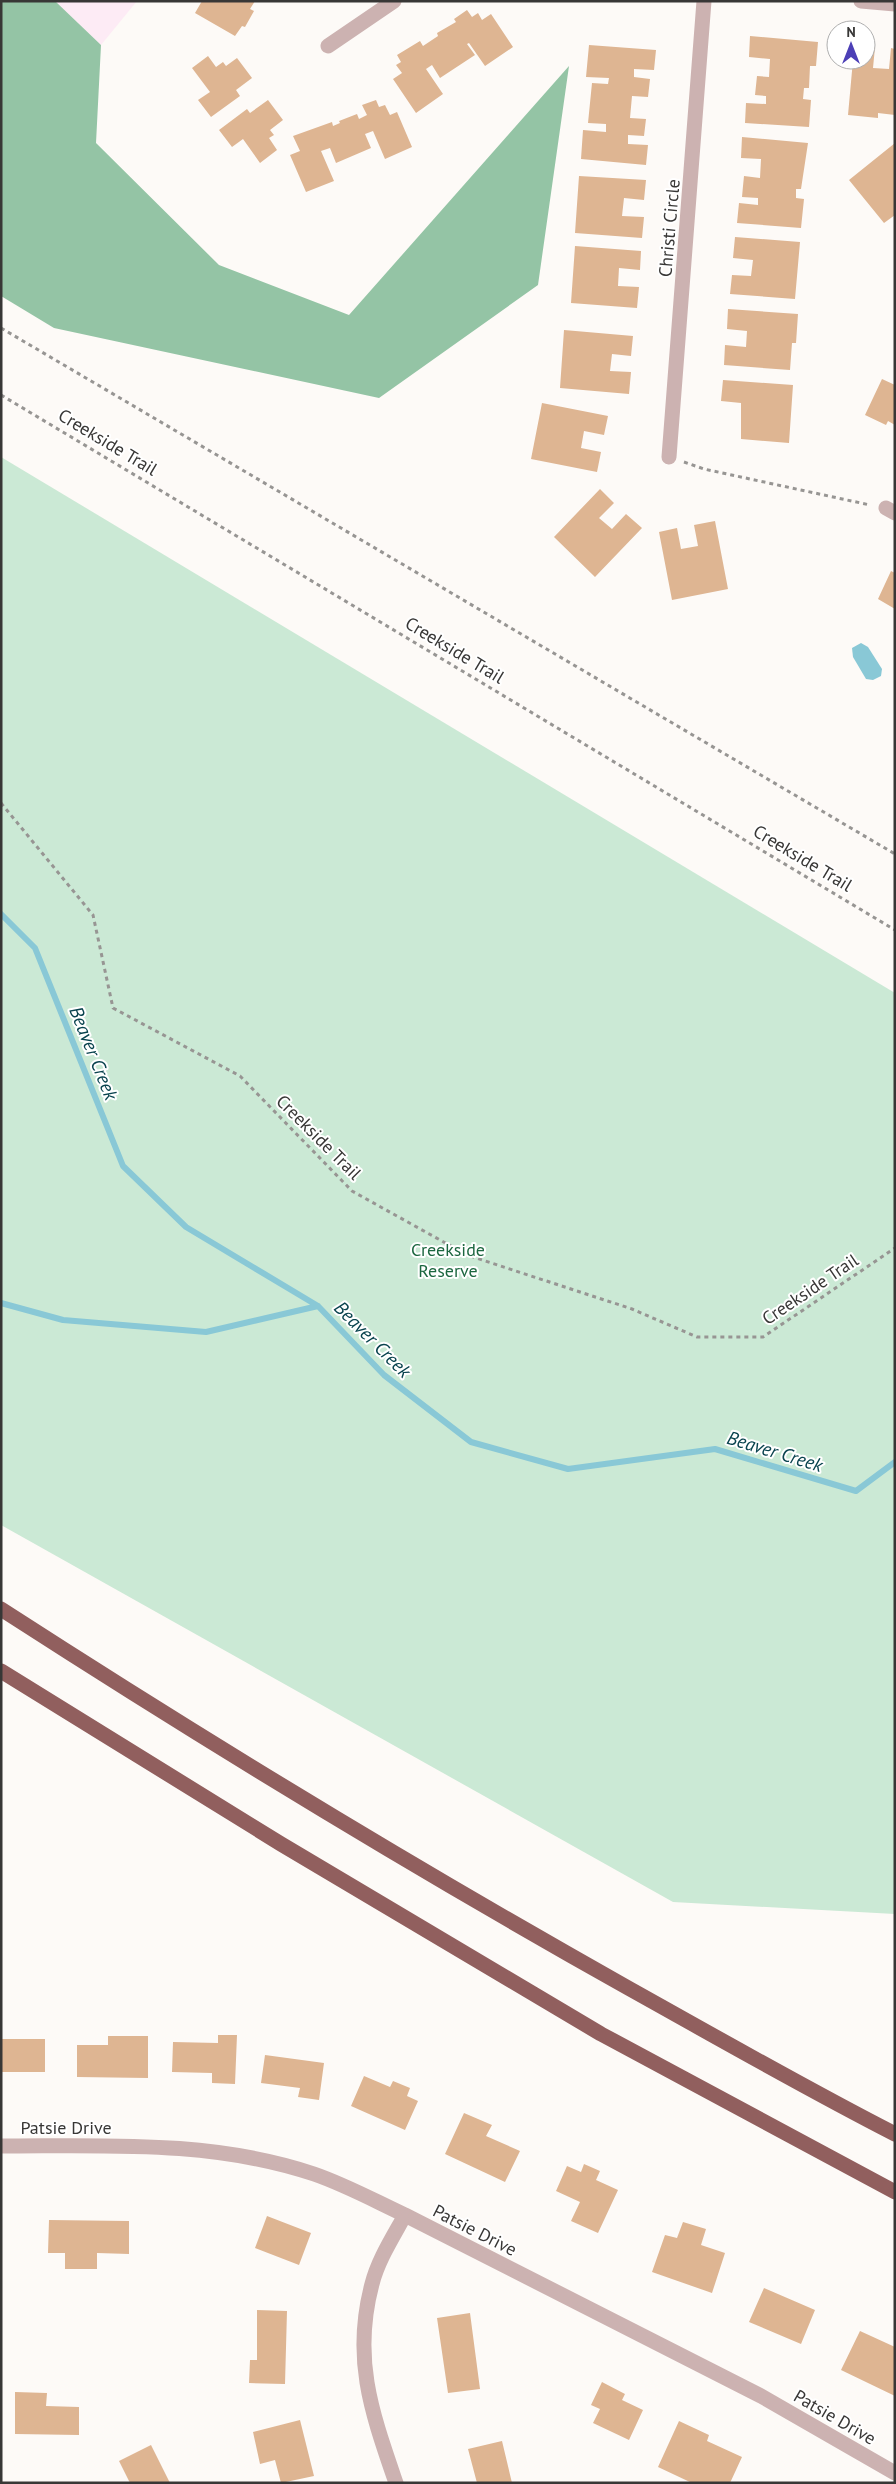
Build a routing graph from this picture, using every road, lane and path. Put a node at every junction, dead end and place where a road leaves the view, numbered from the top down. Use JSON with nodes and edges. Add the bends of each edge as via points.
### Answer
{"nodes":[{"id":1,"x":394,"y":1,"type":"edge"},
{"id":2,"x":704,"y":1,"type":"edge"},
{"id":3,"x":861,"y":1,"type":"edge"},
{"id":4,"x":895,"y":4,"type":"edge"},
{"id":5,"x":328,"y":46,"type":"dead end"},
{"id":6,"x":1,"y":328,"type":"edge"},
{"id":7,"x":1,"y":395,"type":"edge"},
{"id":8,"x":669,"y":457,"type":"joint"},
{"id":9,"x":890,"y":511,"type":"edge"},
{"id":10,"x":1,"y":803,"type":"edge"},
{"id":11,"x":895,"y":854,"type":"edge"},
{"id":12,"x":895,"y":930,"type":"edge"},
{"id":13,"x":895,"y":1248,"type":"edge"},
{"id":14,"x":1,"y":1609,"type":"edge"},
{"id":15,"x":1,"y":1671,"type":"edge"},
{"id":16,"x":895,"y":2134,"type":"edge"},
{"id":17,"x":1,"y":2146,"type":"edge"},
{"id":18,"x":895,"y":2192,"type":"edge"},
{"id":19,"x":405,"y":2215,"type":"junction"},
{"id":20,"x":895,"y":2473,"type":"edge"},
{"id":21,"x":396,"y":2483,"type":"edge"}],
"edges":[{"from":1,"to":5,"type":"street"},
{"from":2,"to":8,"type":"street","name":"Christi Circle"},
{"from":3,"to":4,"type":"street"},
{"from":6,"to":11,"type":"path"},
{"from":7,"to":12,"type":"path","name":"Creekside Trail"},
{"from":8,"to":9,"type":"path","via":[[704,469]]},
{"from":10,"to":13,"type":"path","name":"Creekside Trail","via":[[93,915],[113,1008],[240,1076],[352,1191],[467,1255],[632,1309],[697,1338],[763,1338]]},
{"from":14,"to":16,"type":"highway","via":[[168,1718],[489,1910]]},
{"from":15,"to":18,"type":"highway","via":[[281,1844],[601,2034]]},
{"from":17,"to":19,"type":"street","name":"Patsie Drive","via":[[181,2147],[238,2155],[313,2174]]},
{"from":19,"to":20,"type":"street","name":"Patsie Drive","via":[[760,2396]]},
{"from":19,"to":21,"type":"street","via":[[380,2261],[365,2317],[368,2398]]}]}
